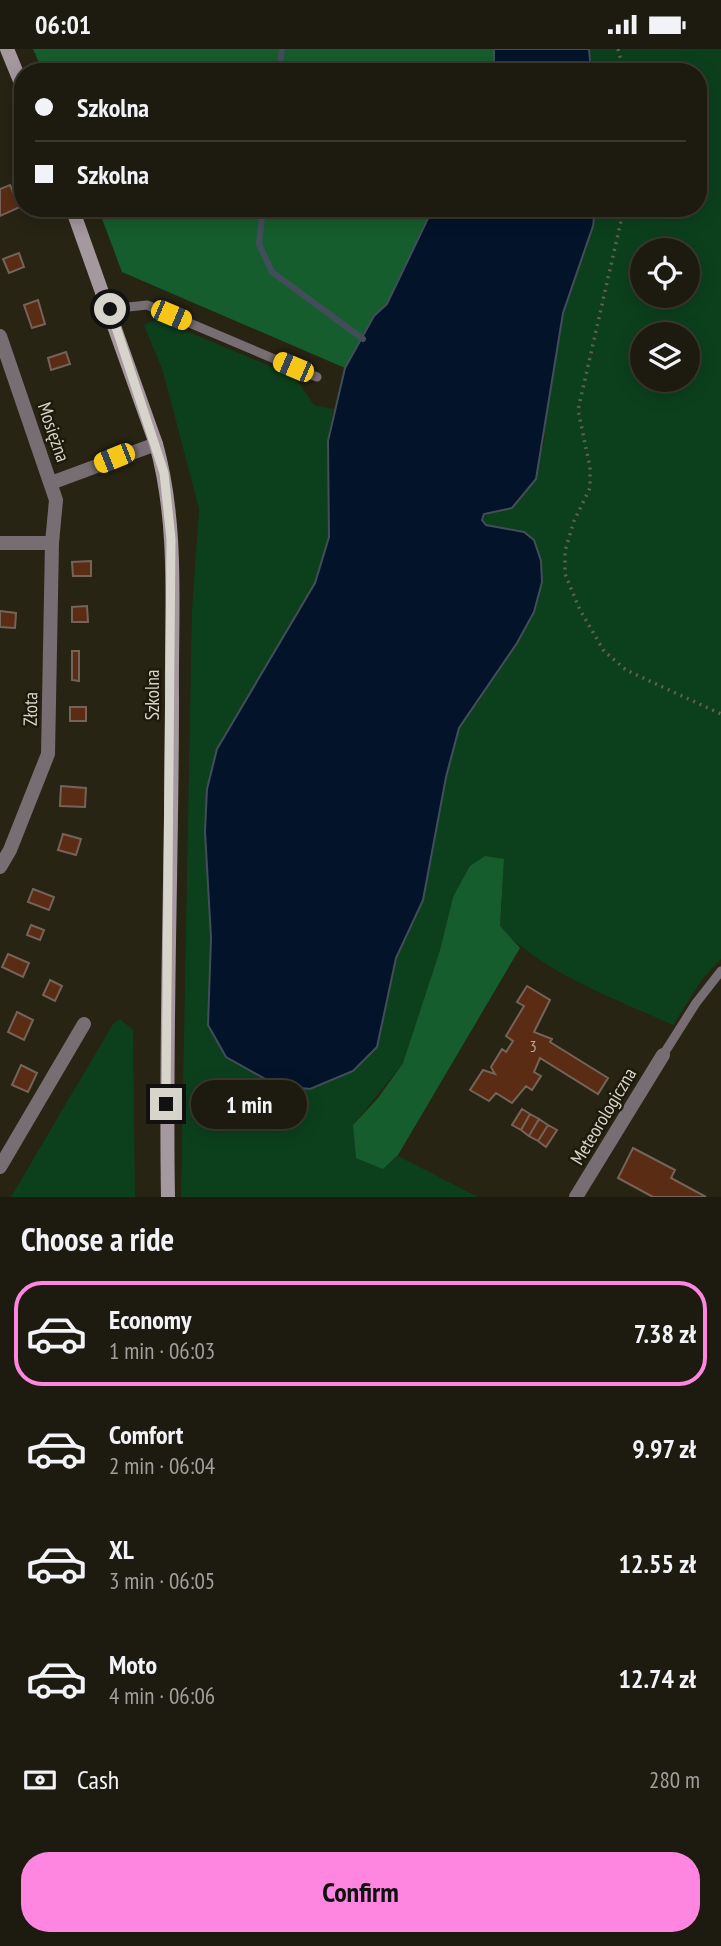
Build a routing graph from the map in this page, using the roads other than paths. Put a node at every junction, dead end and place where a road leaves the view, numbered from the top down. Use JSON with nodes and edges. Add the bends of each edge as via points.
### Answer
{"nodes":[{"id":1,"x":7,"y":49,"type":"edge"},
{"id":2,"x":14,"y":66,"type":"edge"},
{"id":3,"x":75,"y":217,"type":"edge"},
{"id":4,"x":110,"y":309,"type":"junction"},
{"id":5,"x":0,"y":336,"type":"edge"},
{"id":6,"x":317,"y":377,"type":"dead end"},
{"id":7,"x":156,"y":444,"type":"junction"},
{"id":8,"x":51,"y":483,"type":"junction"},
{"id":9,"x":0,"y":543,"type":"edge"},
{"id":10,"x":52,"y":543,"type":"junction"},
{"id":11,"x":0,"y":867,"type":"edge"},
{"id":12,"x":721,"y":971,"type":"edge"},
{"id":13,"x":84,"y":1024,"type":"dead end"},
{"id":14,"x":663,"y":1055,"type":"joint"},
{"id":15,"x":0,"y":1167,"type":"edge"},
{"id":16,"x":169,"y":1197,"type":"edge"},
{"id":17,"x":576,"y":1197,"type":"edge"}],
"edges":[{"from":1,"to":2,"type":"street"},
{"from":3,"to":4,"type":"street","name":"Szkolna"},
{"from":4,"to":6,"type":"lane","via":[[147,305]]},
{"from":4,"to":7,"type":"street","name":"Szkolna"},
{"from":5,"to":8,"type":"street","name":"Mosiężna"},
{"from":7,"to":8,"type":"street"},
{"from":7,"to":16,"type":"street","name":"Szkolna","via":[[171,539]]},
{"from":8,"to":10,"type":"street","name":"Mosiężna","via":[[56,500]]},
{"from":9,"to":10,"type":"street"},
{"from":10,"to":11,"type":"street","name":"Złota","via":[[48,754]]},
{"from":12,"to":14,"type":"lane"},
{"from":13,"to":15,"type":"street"},
{"from":14,"to":17,"type":"street","name":"Meteorologiczna"}]}
